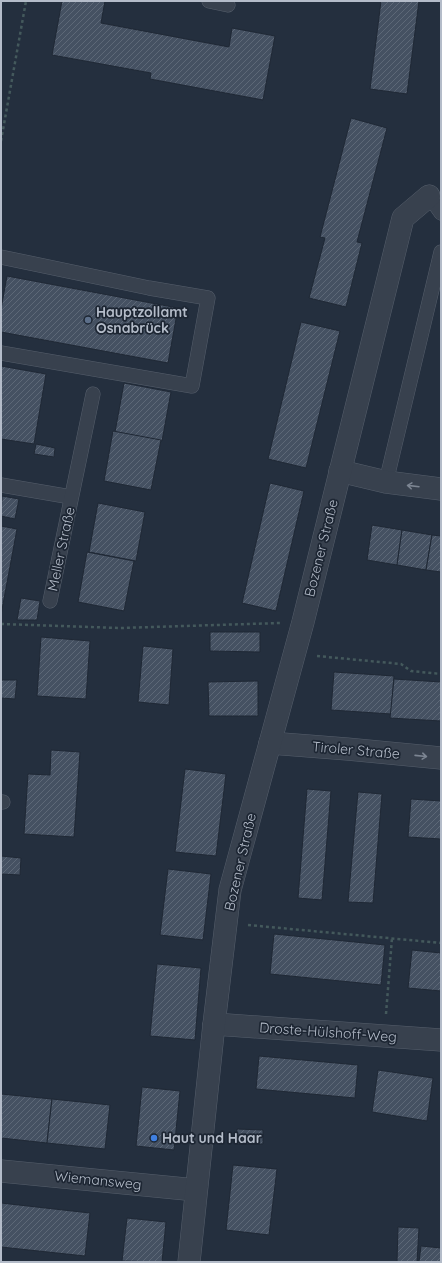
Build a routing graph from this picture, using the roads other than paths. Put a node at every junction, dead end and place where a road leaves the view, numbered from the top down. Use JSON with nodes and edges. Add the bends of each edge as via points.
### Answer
{"nodes":[{"id":1,"x":208,"y":1,"type":"edge"},
{"id":2,"x":228,"y":5,"type":"dead end"},
{"id":3,"x":435,"y":204,"type":"edge"},
{"id":4,"x":441,"y":252,"type":"edge"},
{"id":5,"x":1,"y":257,"type":"edge"},
{"id":6,"x":1,"y":353,"type":"edge"},
{"id":7,"x":93,"y":394,"type":"dead end"},
{"id":8,"x":340,"y":471,"type":"junction"},
{"id":9,"x":386,"y":482,"type":"junction"},
{"id":10,"x":1,"y":485,"type":"edge"},
{"id":11,"x":441,"y":489,"type":"edge"},
{"id":12,"x":71,"y":497,"type":"junction"},
{"id":13,"x":50,"y":601,"type":"dead end"},
{"id":14,"x":270,"y":743,"type":"junction"},
{"id":15,"x":441,"y":758,"type":"edge"},
{"id":16,"x":214,"y":1024,"type":"junction"},
{"id":17,"x":441,"y":1040,"type":"edge"},
{"id":18,"x":1,"y":1171,"type":"edge"},
{"id":19,"x":196,"y":1190,"type":"junction"},
{"id":20,"x":189,"y":1262,"type":"edge"}],
"edges":[{"from":1,"to":2,"type":"lane"},
{"from":3,"to":8,"type":"street","name":"Bozener Straße","via":[[403,218]]},
{"from":4,"to":9,"type":"lane"},
{"from":5,"to":6,"type":"lane","via":[[208,298],[192,386]]},
{"from":7,"to":12,"type":"lane","name":"Meller Straße"},
{"from":8,"to":9,"type":"street"},
{"from":8,"to":14,"type":"street","name":"Bozener Straße"},
{"from":11,"to":9,"type":"street","one_way":true},
{"from":10,"to":12,"type":"lane","name":"Meller Straße"},
{"from":12,"to":13,"type":"lane","name":"Meller Straße"},
{"from":14,"to":15,"type":"street","name":"Tiroler Straße","one_way":true},
{"from":14,"to":16,"type":"street","name":"Bozener Straße","via":[[230,890]]},
{"from":16,"to":17,"type":"street","name":"Droste-Hülshoff-Weg"},
{"from":16,"to":19,"type":"street","name":"Bozener Straße"},
{"from":18,"to":19,"type":"street","name":"Wiemansweg"},
{"from":19,"to":20,"type":"street","name":"Bozener Straße"}]}
